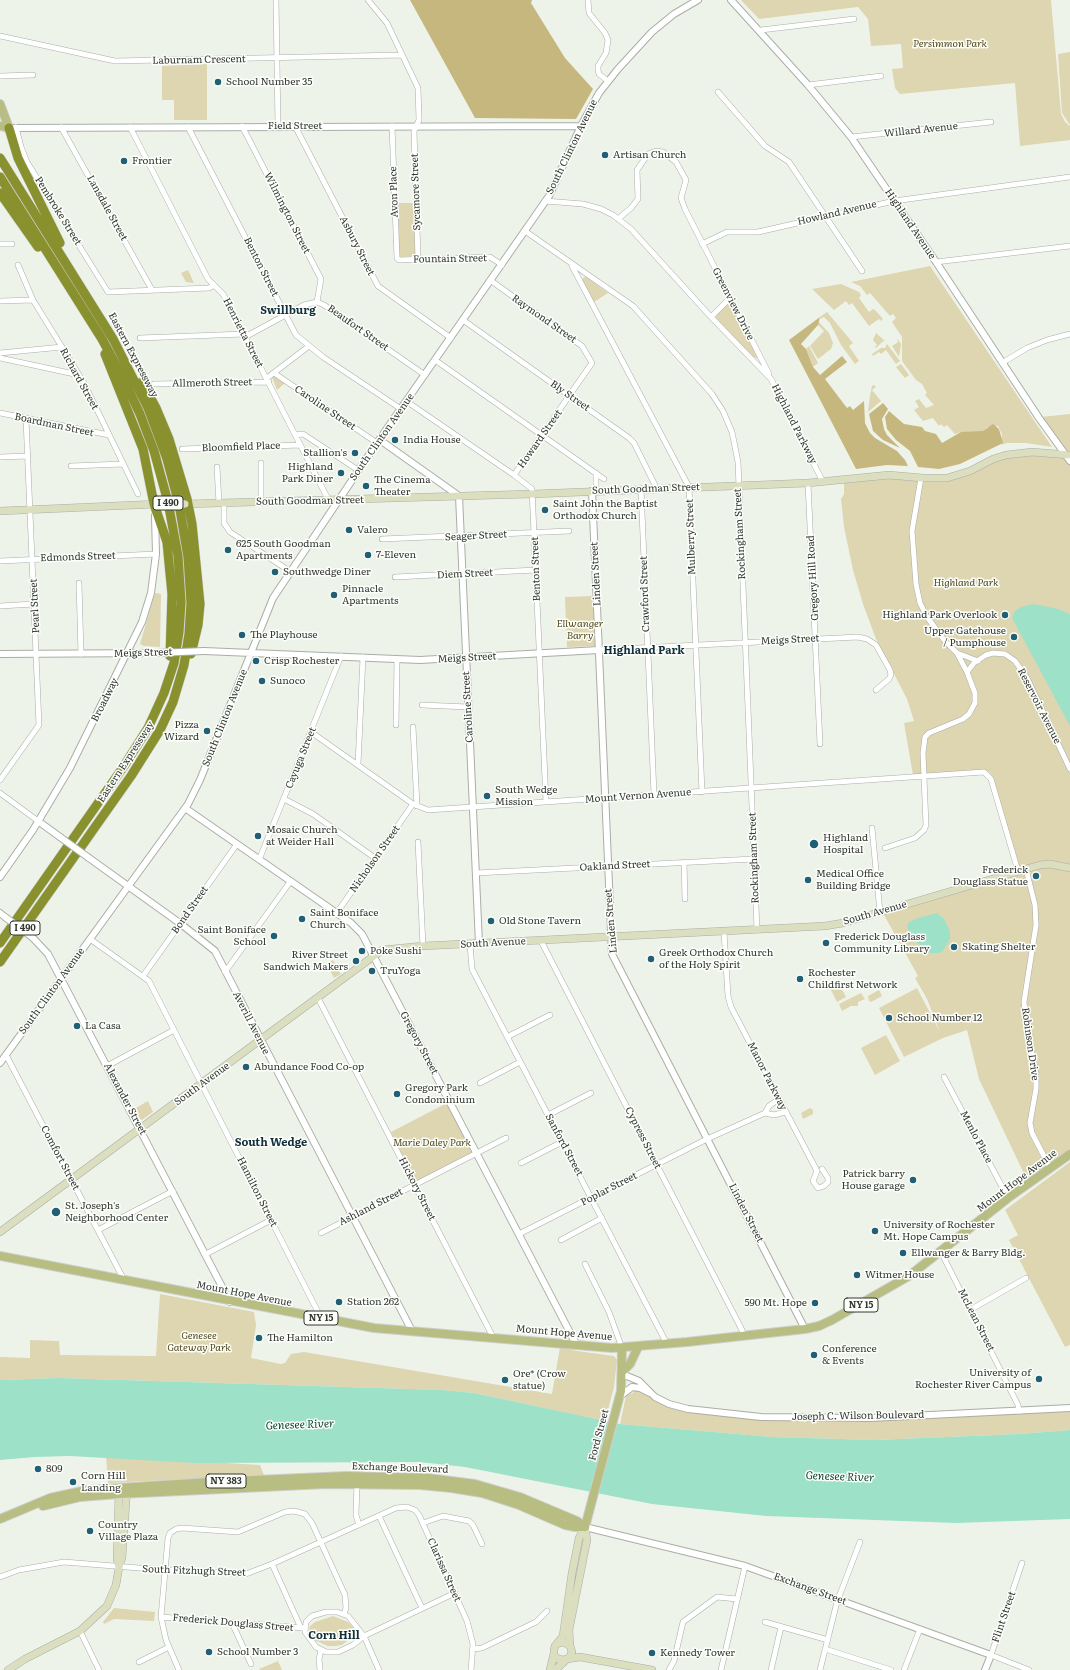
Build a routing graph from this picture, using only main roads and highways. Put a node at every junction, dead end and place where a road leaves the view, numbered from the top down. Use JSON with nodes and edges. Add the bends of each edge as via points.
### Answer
{"nodes":[{"id":1,"x":0,"y":104,"type":"edge"},
{"id":2,"x":8,"y":127,"type":"edge"},
{"id":3,"x":0,"y":158,"type":"edge"},
{"id":4,"x":0,"y":177,"type":"edge"},
{"id":5,"x":0,"y":193,"type":"edge"},
{"id":6,"x":81,"y":286,"type":"junction"},
{"id":7,"x":73,"y":293,"type":"junction"},
{"id":8,"x":90,"y":319,"type":"junction"},
{"id":9,"x":110,"y":332,"type":"junction"},
{"id":10,"x":1068,"y":455,"type":"edge"},
{"id":11,"x":158,"y":504,"type":"junction"},
{"id":12,"x":187,"y":504,"type":"junction"},
{"id":13,"x":0,"y":511,"type":"edge"},
{"id":14,"x":161,"y":700,"type":"junction"},
{"id":15,"x":170,"y":709,"type":"junction"},
{"id":16,"x":1070,"y":868,"type":"edge"},
{"id":17,"x":18,"y":916,"type":"junction"},
{"id":18,"x":0,"y":940,"type":"edge"},
{"id":19,"x":0,"y":943,"type":"edge"},
{"id":20,"x":0,"y":962,"type":"edge"},
{"id":21,"x":1070,"y":1154,"type":"edge"},
{"id":22,"x":0,"y":1232,"type":"edge"},
{"id":23,"x":0,"y":1253,"type":"edge"},
{"id":24,"x":4,"y":1257,"type":"edge"},
{"id":25,"x":638,"y":1347,"type":"junction"},
{"id":26,"x":622,"y":1348,"type":"junction"},
{"id":27,"x":622,"y":1373,"type":"junction"},
{"id":28,"x":357,"y":1480,"type":"junction"},
{"id":29,"x":123,"y":1491,"type":"junction"},
{"id":30,"x":0,"y":1519,"type":"edge"},
{"id":31,"x":585,"y":1527,"type":"junction"},
{"id":32,"x":555,"y":1647,"type":"junction"},
{"id":33,"x":571,"y":1647,"type":"junction"},
{"id":34,"x":567,"y":1659,"type":"junction"},
{"id":35,"x":630,"y":1666,"type":"junction"},
{"id":36,"x":8,"y":1670,"type":"edge"},
{"id":37,"x":550,"y":1670,"type":"edge"},
{"id":38,"x":555,"y":1670,"type":"edge"},
{"id":39,"x":652,"y":1670,"type":"edge"}],
"edges":[{"from":1,"to":2,"type":"main road"},
{"from":2,"to":6,"type":"highway","via":[[18,158]]},
{"from":3,"to":6,"type":"highway","name":"Eastern Expressway","number":"I 490"},
{"from":4,"to":7,"type":"highway","name":"Eastern Expressway","number":"I 490"},
{"from":5,"to":7,"type":"highway","via":[[23,228]]},
{"from":6,"to":9,"type":"highway","name":"Eastern Expressway","number":"I 490"},
{"from":7,"to":8,"type":"highway","name":"Eastern Expressway","number":"I 490"},
{"from":8,"to":11,"type":"highway","via":[[142,445]]},
{"from":8,"to":14,"type":"highway","name":"Eastern Expressway","number":"I 490","via":[[117,366],[140,414],[158,465],[172,518],[179,571],[180,617],[174,663]]},
{"from":9,"to":12,"type":"highway","via":[[160,416],[172,448]]},
{"from":9,"to":15,"type":"highway","name":"Eastern Expressway","number":"I 490","via":[[132,373],[157,430],[173,481],[184,530],[189,572],[190,619],[185,657]]},
{"from":10,"to":12,"type":"main road","name":"South Goodman Street","via":[[1032,452],[1006,455],[947,478],[889,475],[823,482],[738,486]]},
{"from":11,"to":12,"type":"main road","name":"South Goodman Street","bridge":true},
{"from":11,"to":13,"type":"main road","name":"South Goodman Street"},
{"from":11,"to":14,"type":"highway","via":[[167,542],[172,590],[171,647]]},
{"from":12,"to":15,"type":"highway","via":[[196,549],[200,611],[188,666]]},
{"from":14,"to":17,"type":"highway","name":"Eastern Expressway","number":"I 490","via":[[132,754]]},
{"from":15,"to":20,"type":"highway","name":"Eastern Expressway","number":"I 490","via":[[140,764]]},
{"from":16,"to":22,"type":"main road","name":"South Avenue","via":[[1050,864],[1026,869],[832,925],[387,948]]},
{"from":17,"to":18,"type":"highway"},
{"from":17,"to":19,"type":"highway","name":"Eastern Expressway","number":"I 490"},
{"from":21,"to":25,"type":"main road","name":"Mount Hope Avenue","number":"NY 15","via":[[1008,1198],[909,1276],[825,1323],[805,1329]]},
{"from":23,"to":24,"type":"main road","name":"Mount Hope Avenue","number":"NY 15"},
{"from":24,"to":26,"type":"main road","name":"Mount Hope Avenue","number":"NY 15","via":[[374,1328]]},
{"from":25,"to":26,"type":"main road","name":"Mount Hope Avenue","number":"NY 15"},
{"from":25,"to":27,"type":"main road","via":[[630,1364]]},
{"from":26,"to":27,"type":"main road","name":"Ford Street"},
{"from":27,"to":31,"type":"main road","name":"Ford Street","via":[[618,1400]]},
{"from":28,"to":29,"type":"main road","name":"Exchange Boulevard","number":"NY 383","via":[[304,1477]]},
{"from":28,"to":31,"type":"main road","name":"Exchange Boulevard","number":"NY 383","via":[[459,1489],[504,1500],[571,1527]]},
{"from":28,"to":31,"type":"main road","name":"Exchange Boulevard","number":"NY 383","via":[[428,1478],[475,1484],[520,1497],[577,1521]]},
{"from":29,"to":30,"type":"main road","name":"Exchange Boulevard","number":"NY 383","via":[[82,1490],[59,1495]]},
{"from":29,"to":36,"type":"main road","via":[[122,1558],[116,1585],[107,1606],[80,1631]]},
{"from":31,"to":32,"type":"main road","name":"Ford Street","via":[[580,1536],[568,1592],[563,1634]]},
{"from":31,"to":33,"type":"main road","name":"Ford Street","via":[[587,1540],[569,1630],[568,1639]]},
{"from":32,"to":33,"type":"main road","via":[[565,1642]]},
{"from":32,"to":34,"type":"main road","via":[[557,1658]]},
{"from":32,"to":37,"type":"main road","name":"Ford Street"},
{"from":33,"to":34,"type":"main road","via":[[572,1654]]},
{"from":33,"to":35,"type":"main road","via":[[578,1653]]},
{"from":34,"to":35,"type":"main road","via":[[580,1657]]},
{"from":34,"to":38,"type":"main road"},
{"from":35,"to":39,"type":"main road"}]}
